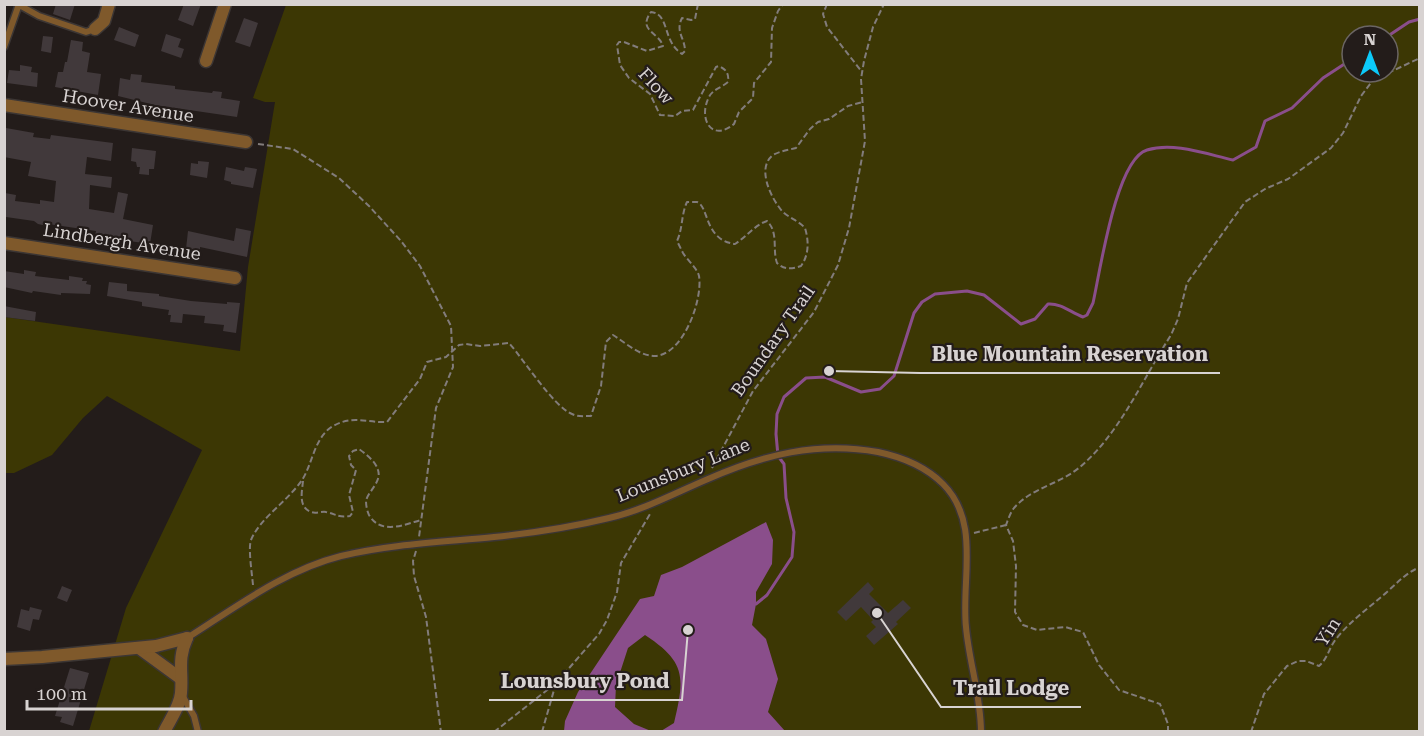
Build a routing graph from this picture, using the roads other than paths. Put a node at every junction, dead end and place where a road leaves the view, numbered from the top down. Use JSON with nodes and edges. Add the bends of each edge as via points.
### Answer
{"nodes":[{"id":1,"x":109,"y":4,"type":"edge"},
{"id":2,"x":225,"y":4,"type":"edge"},
{"id":3,"x":95,"y":29,"type":"joint"},
{"id":4,"x":4,"y":47,"type":"edge"},
{"id":5,"x":206,"y":61,"type":"dead end"},
{"id":6,"x":4,"y":105,"type":"edge"},
{"id":7,"x":246,"y":142,"type":"road end"},
{"id":8,"x":4,"y":243,"type":"edge"},
{"id":9,"x":235,"y":278,"type":"dead end"},
{"id":10,"x":187,"y":638,"type":"junction"},
{"id":11,"x":139,"y":648,"type":"junction"},
{"id":12,"x":4,"y":659,"type":"edge"},
{"id":13,"x":180,"y":678,"type":"junction"},
{"id":14,"x":181,"y":694,"type":"junction"},
{"id":15,"x":164,"y":732,"type":"edge"},
{"id":16,"x":198,"y":732,"type":"edge"},
{"id":17,"x":981,"y":732,"type":"edge"}],
"edges":[{"from":1,"to":3,"type":"street","via":[[104,21]]},
{"from":2,"to":5,"type":"street"},
{"from":3,"to":4,"type":"lane","via":[[86,32],[21,6]]},
{"from":6,"to":7,"type":"street","name":"Hoover Avenue"},
{"from":8,"to":9,"type":"street","name":"Lindbergh Avenue"},
{"from":10,"to":11,"type":"street"},
{"from":10,"to":13,"type":"street"},
{"from":10,"to":17,"type":"lane","name":"Lounsbury Lane","via":[[254,595],[342,556],[582,524],[627,514],[770,455],[828,448],[860,449],[921,467],[957,501],[966,535],[966,627]]},
{"from":11,"to":12,"type":"street"},
{"from":11,"to":13,"type":"street"},
{"from":13,"to":14,"type":"street"},
{"from":14,"to":15,"type":"street"},
{"from":14,"to":16,"type":"lane"}]}
